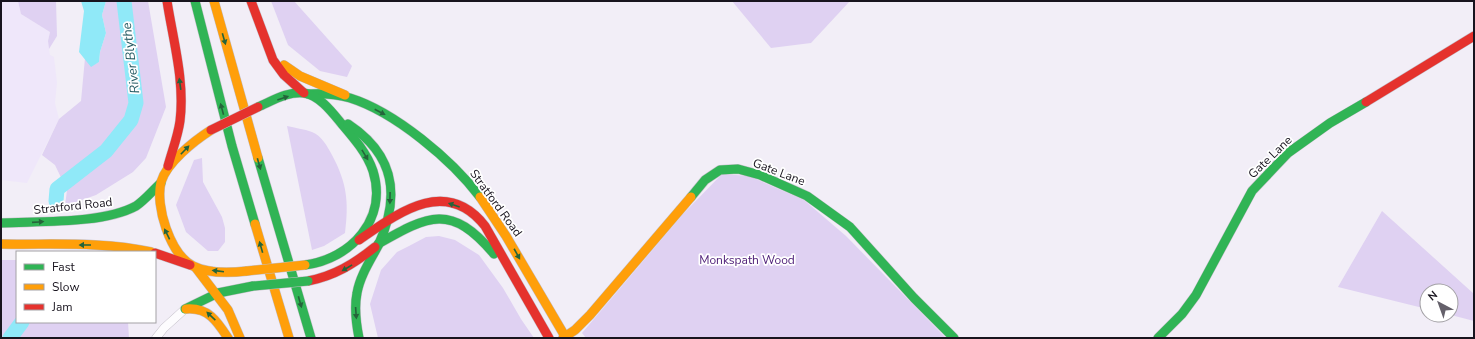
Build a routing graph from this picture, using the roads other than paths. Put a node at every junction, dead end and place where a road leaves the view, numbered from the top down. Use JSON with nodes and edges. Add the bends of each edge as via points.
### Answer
{"nodes":[{"id":1,"x":167,"y":1,"type":"edge"},
{"id":2,"x":195,"y":1,"type":"edge"},
{"id":3,"x":214,"y":1,"type":"edge"},
{"id":4,"x":251,"y":1,"type":"edge"},
{"id":5,"x":1474,"y":36,"type":"edge"},
{"id":6,"x":269,"y":49,"type":"junction"},
{"id":7,"x":306,"y":94,"type":"junction"},
{"id":8,"x":345,"y":95,"type":"junction"},
{"id":9,"x":334,"y":112,"type":"junction"},
{"id":10,"x":163,"y":179,"type":"junction"},
{"id":11,"x":388,"y":222,"type":"junction"},
{"id":12,"x":1,"y":223,"type":"edge"},
{"id":13,"x":356,"y":242,"type":"junction"},
{"id":14,"x":1,"y":244,"type":"edge"},
{"id":15,"x":378,"y":244,"type":"junction"},
{"id":16,"x":147,"y":251,"type":"edge"},
{"id":17,"x":156,"y":253,"type":"edge"},
{"id":18,"x":193,"y":266,"type":"junction"},
{"id":19,"x":217,"y":294,"type":"junction"},
{"id":20,"x":524,"y":298,"type":"junction"},
{"id":21,"x":185,"y":309,"type":"junction"},
{"id":22,"x":156,"y":338,"type":"edge"},
{"id":23,"x":228,"y":338,"type":"edge"},
{"id":24,"x":240,"y":338,"type":"edge"},
{"id":25,"x":289,"y":338,"type":"edge"},
{"id":26,"x":311,"y":338,"type":"edge"},
{"id":27,"x":359,"y":338,"type":"edge"},
{"id":28,"x":550,"y":338,"type":"edge"},
{"id":29,"x":565,"y":338,"type":"edge"},
{"id":30,"x":954,"y":338,"type":"edge"},
{"id":31,"x":1158,"y":338,"type":"edge"}],
"edges":[{"from":10,"to":1,"type":"main road","one_way":true,"via":[[181,112],[180,88]]},
{"from":25,"to":2,"type":"main road","one_way":true,"via":[[232,146]]},
{"from":3,"to":26,"type":"main road","one_way":true,"via":[[266,189]]},
{"from":4,"to":6,"type":"main road"},
{"from":5,"to":31,"type":"main road","name":"Gate Lane","via":[[1330,123],[1288,153],[1252,191],[1191,301]]},
{"from":6,"to":7,"type":"main road","via":[[278,69]]},
{"from":6,"to":8,"type":"main road","via":[[281,63],[295,73]]},
{"from":7,"to":8,"type":"main road","name":"Stratford Road"},
{"from":7,"to":9,"type":"main road"},
{"from":10,"to":7,"type":"main road","name":"Stratford Road","one_way":true,"bridge":true,"via":[[182,152],[211,130],[286,97]]},
{"from":8,"to":29,"type":"main road","name":"Stratford Road","one_way":true,"via":[[402,126],[462,175],[484,202],[514,248]]},
{"from":9,"to":11,"type":"main road","one_way":true,"via":[[368,138],[384,160],[391,197]]},
{"from":9,"to":13,"type":"main road","one_way":true,"via":[[366,157],[374,179],[375,201],[372,213],[368,225]]},
{"from":12,"to":10,"type":"main road","name":"Stratford Road","one_way":true,"via":[[118,214],[137,205]]},
{"from":18,"to":10,"type":"main road","one_way":true,"via":[[174,246],[165,229],[160,208]]},
{"from":11,"to":13,"type":"main road","name":"Stratford Road"},
{"from":11,"to":15,"type":"main road"},
{"from":20,"to":11,"type":"main road","name":"Stratford Road","one_way":true,"via":[[485,227],[465,209],[453,204],[427,202],[407,210]]},
{"from":13,"to":18,"type":"main road","name":"Stratford Road","one_way":true,"bridge":true,"via":[[332,258],[305,265],[233,272]]},
{"from":16,"to":14,"type":"main road","one_way":true,"via":[[95,245]]},
{"from":15,"to":19,"type":"main road","one_way":true,"bridge":true,"via":[[353,265],[324,278],[253,286]]},
{"from":15,"to":20,"type":"main road","via":[[426,220],[459,223],[479,236]]},
{"from":15,"to":27,"type":"main road","one_way":true,"via":[[356,298]]},
{"from":17,"to":18,"type":"main road"},
{"from":18,"to":19,"type":"main road"},
{"from":19,"to":21,"type":"main road"},
{"from":19,"to":24,"type":"main road","via":[[228,310]]},
{"from":20,"to":28,"type":"main road","name":"Stratford Road"},
{"from":21,"to":22,"type":"street"},
{"from":23,"to":21,"type":"main road","one_way":true,"via":[[208,312],[195,307]]},
{"from":29,"to":30,"type":"main road","name":"Gate Lane","via":[[590,315],[705,180],[720,170],[738,169],[802,193],[850,227]]}]}
